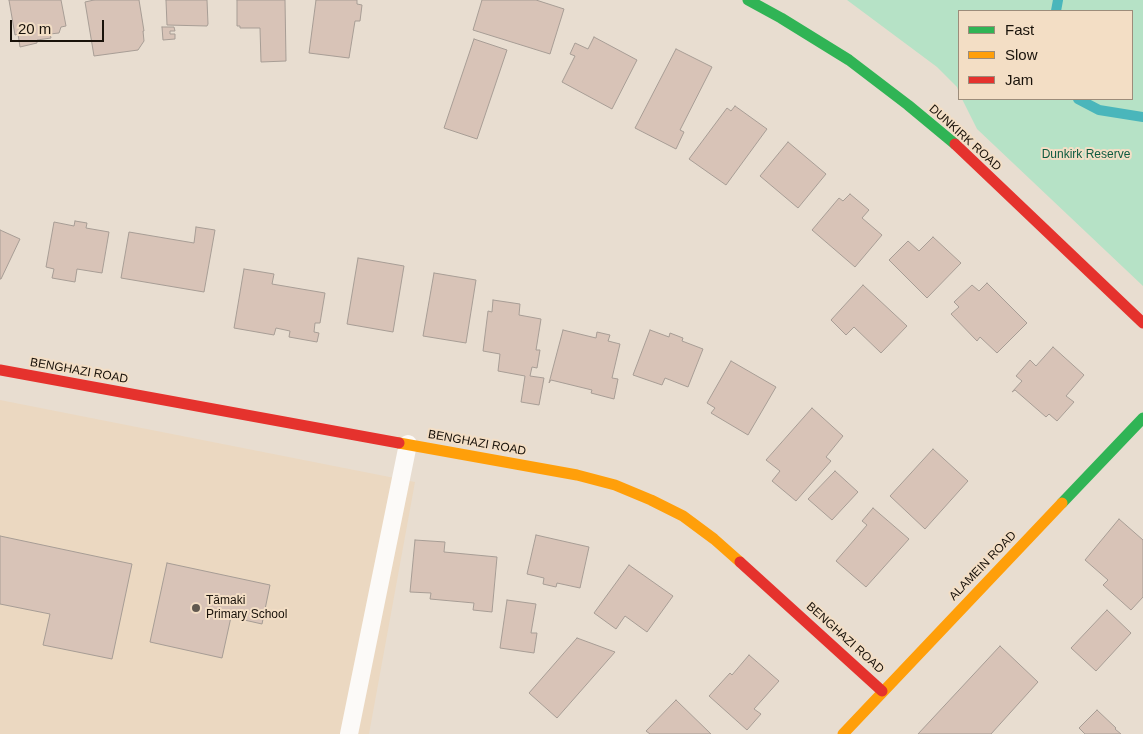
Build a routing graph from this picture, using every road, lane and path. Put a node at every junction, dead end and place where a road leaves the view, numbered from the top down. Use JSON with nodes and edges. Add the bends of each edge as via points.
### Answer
{"nodes":[{"id":1,"x":748,"y":0,"type":"edge"},
{"id":2,"x":1143,"y":323,"type":"edge"},
{"id":3,"x":0,"y":370,"type":"edge"},
{"id":4,"x":1143,"y":418,"type":"edge"},
{"id":5,"x":408,"y":444,"type":"junction"},
{"id":6,"x":882,"y":691,"type":"junction"},
{"id":7,"x":349,"y":734,"type":"edge"},
{"id":8,"x":843,"y":734,"type":"edge"}],
"edges":[{"from":1,"to":2,"type":"street","name":"DUNKIRK ROAD","via":[[849,60],[908,105],[959,148]]},
{"from":3,"to":5,"type":"street","name":"BENGHAZI ROAD"},
{"from":4,"to":6,"type":"street","name":"ALAMEIN ROAD"},
{"from":5,"to":6,"type":"street","name":"BENGHAZI ROAD","via":[[578,475],[615,485],[682,516],[714,539]]},
{"from":5,"to":7,"type":"lane"},
{"from":6,"to":8,"type":"street","name":"ALAMEIN ROAD"}]}
